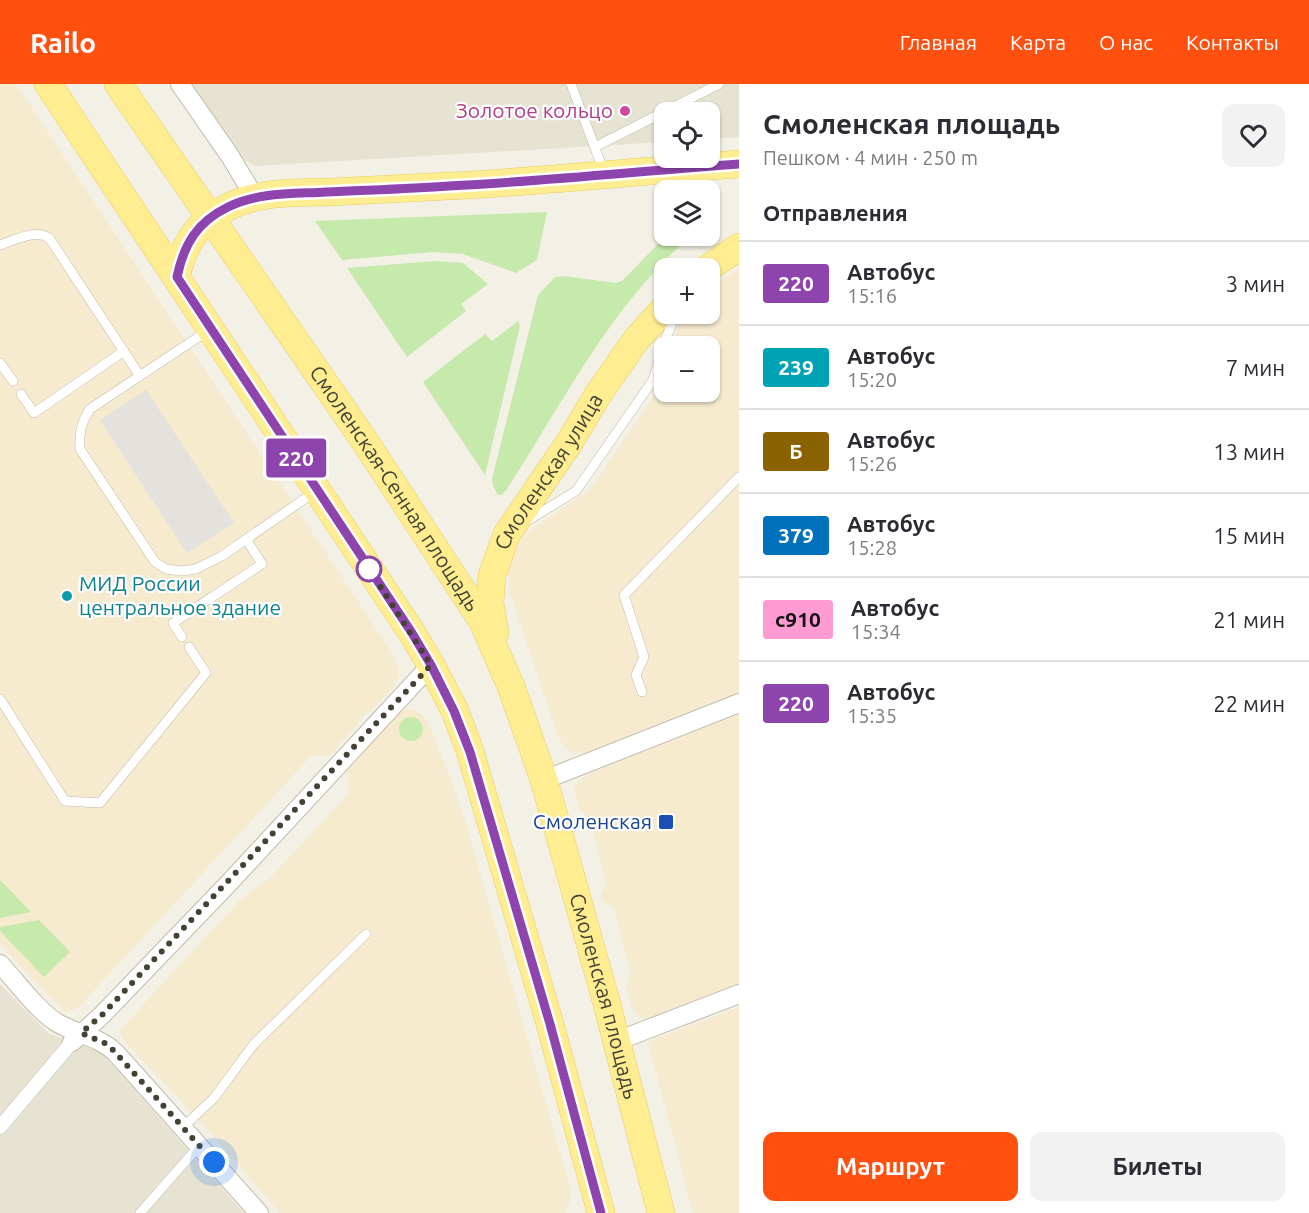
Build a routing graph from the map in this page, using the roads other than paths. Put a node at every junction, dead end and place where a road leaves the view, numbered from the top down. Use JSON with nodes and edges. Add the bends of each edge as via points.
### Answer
{"nodes":[{"id":1,"x":48,"y":84,"type":"edge"},
{"id":2,"x":118,"y":84,"type":"edge"},
{"id":3,"x":180,"y":84,"type":"edge"},
{"id":4,"x":571,"y":84,"type":"edge"},
{"id":5,"x":719,"y":84,"type":"edge"},
{"id":6,"x":595,"y":147,"type":"junction"},
{"id":7,"x":739,"y":164,"type":"edge"},
{"id":8,"x":605,"y":174,"type":"junction"},
{"id":9,"x":255,"y":198,"type":"junction"},
{"id":10,"x":210,"y":218,"type":"junction"},
{"id":11,"x":0,"y":244,"type":"edge"},
{"id":12,"x":739,"y":247,"type":"edge"},
{"id":13,"x":720,"y":260,"type":"edge"},
{"id":14,"x":177,"y":277,"type":"junction"},
{"id":15,"x":654,"y":320,"type":"edge"},
{"id":16,"x":672,"y":324,"type":"edge"},
{"id":17,"x":211,"y":329,"type":"junction"},
{"id":18,"x":124,"y":351,"type":"junction"},
{"id":19,"x":0,"y":363,"type":"edge"},
{"id":20,"x":140,"y":376,"type":"junction"},
{"id":21,"x":13,"y":381,"type":"dead end"},
{"id":22,"x":21,"y":394,"type":"dead end"},
{"id":23,"x":739,"y":477,"type":"edge"},
{"id":24,"x":317,"y":490,"type":"junction"},
{"id":25,"x":507,"y":534,"type":"junction"},
{"id":26,"x":246,"y":539,"type":"junction"},
{"id":27,"x":182,"y":637,"type":"dead end"},
{"id":28,"x":189,"y":647,"type":"dead end"},
{"id":29,"x":499,"y":655,"type":"junction"},
{"id":30,"x":431,"y":665,"type":"junction"},
{"id":31,"x":642,"y":692,"type":"dead end"},
{"id":32,"x":0,"y":699,"type":"edge"},
{"id":33,"x":739,"y":703,"type":"edge"},
{"id":34,"x":544,"y":780,"type":"junction"},
{"id":35,"x":366,"y":934,"type":"dead end"},
{"id":36,"x":0,"y":964,"type":"edge"},
{"id":37,"x":739,"y":994,"type":"edge"},
{"id":38,"x":77,"y":1038,"type":"junction"},
{"id":39,"x":617,"y":1041,"type":"junction"},
{"id":40,"x":0,"y":1126,"type":"edge"},
{"id":41,"x":182,"y":1128,"type":"junction"},
{"id":42,"x":199,"y":1146,"type":"junction"},
{"id":43,"x":140,"y":1213,"type":"edge"},
{"id":44,"x":259,"y":1213,"type":"edge"},
{"id":45,"x":601,"y":1213,"type":"edge"},
{"id":46,"x":661,"y":1213,"type":"edge"}],
"edges":[{"from":1,"to":14,"type":"main road"},
{"from":2,"to":10,"type":"main road","name":"Смоленская-Сенная площадь"},
{"from":3,"to":9,"type":"street"},
{"from":4,"to":6,"type":"lane"},
{"from":5,"to":6,"type":"lane"},
{"from":6,"to":8,"type":"lane"},
{"from":7,"to":8,"type":"main road"},
{"from":8,"to":9,"type":"main road"},
{"from":9,"to":10,"type":"main road","via":[[227,207]]},
{"from":10,"to":14,"type":"main road","via":[[182,253]]},
{"from":10,"to":29,"type":"main road","name":"Смоленская-Сенная площадь","via":[[416,517],[483,622]]},
{"from":11,"to":18,"type":"lane","via":[[34,234],[50,239]]},
{"from":12,"to":13,"type":"main road"},
{"from":14,"to":17,"type":"main road"},
{"from":15,"to":25,"type":"main road","name":"Смоленская улица","via":[[599,393]]},
{"from":16,"to":25,"type":"lane","via":[[652,380],[576,491]]},
{"from":17,"to":20,"type":"lane"},
{"from":17,"to":24,"type":"main road"},
{"from":18,"to":20,"type":"lane"},
{"from":18,"to":22,"type":"lane","via":[[34,413]]},
{"from":19,"to":21,"type":"lane"},
{"from":20,"to":26,"type":"lane","via":[[90,409],[82,421],[80,449],[155,562],[166,569],[196,569]]},
{"from":23,"to":31,"type":"lane","via":[[624,595],[644,657],[636,675]]},
{"from":24,"to":26,"type":"lane"},
{"from":24,"to":30,"type":"main road"},
{"from":25,"to":29,"type":"main road","name":"Смоленская улица","via":[[492,575],[490,603]]},
{"from":26,"to":27,"type":"lane","via":[[262,564],[173,623]]},
{"from":28,"to":32,"type":"lane","via":[[206,673],[100,803],[64,801]]},
{"from":29,"to":34,"type":"main road","name":"Смоленская-Сенная площадь"},
{"from":30,"to":38,"type":"street","via":[[220,892]]},
{"from":30,"to":45,"type":"main road","via":[[459,722],[486,801]]},
{"from":33,"to":34,"type":"street","via":[[655,730]]},
{"from":34,"to":39,"type":"main road","name":"Смоленская площадь"},
{"from":35,"to":41,"type":"lane","via":[[254,1044],[214,1098]]},
{"from":36,"to":38,"type":"street","via":[[48,1015]]},
{"from":37,"to":39,"type":"street"},
{"from":38,"to":40,"type":"street"},
{"from":38,"to":41,"type":"street","via":[[107,1044]]},
{"from":39,"to":46,"type":"main road","name":"Смоленская площадь"},
{"from":41,"to":42,"type":"street"},
{"from":42,"to":43,"type":"lane"},
{"from":42,"to":44,"type":"street"}]}
